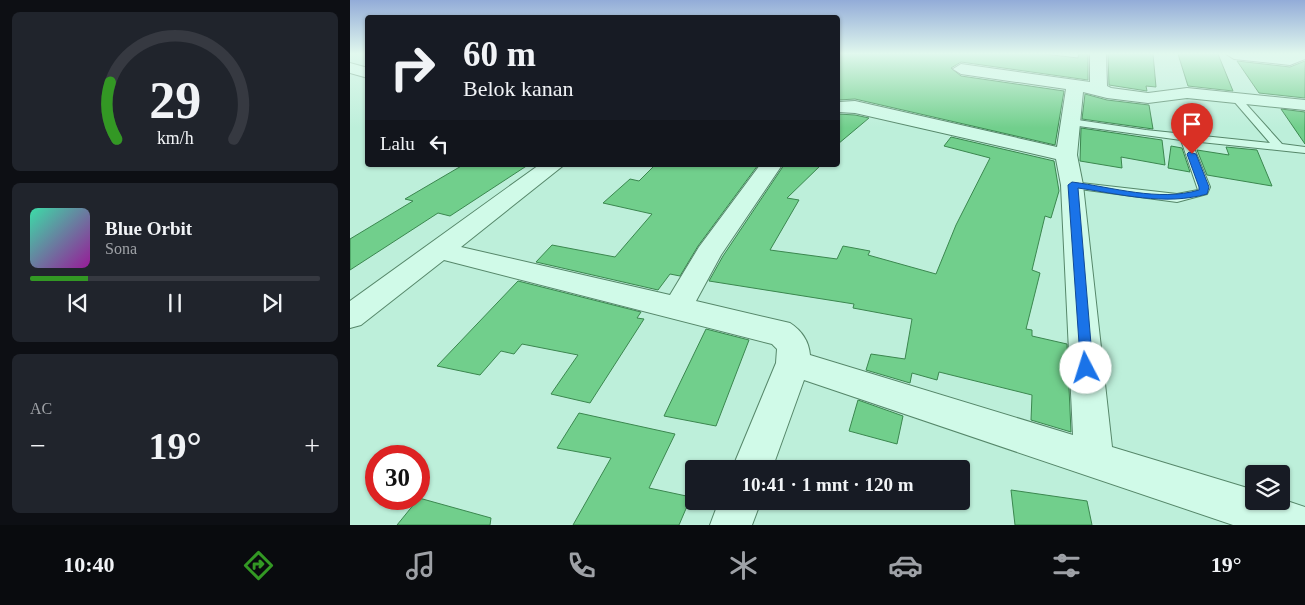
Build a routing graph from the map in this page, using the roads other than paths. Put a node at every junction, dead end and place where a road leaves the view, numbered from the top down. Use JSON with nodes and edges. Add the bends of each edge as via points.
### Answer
{"nodes":[{"id":1,"x":1026,"y":78,"type":"edge"},
{"id":2,"x":1099,"y":78,"type":"edge"},
{"id":3,"x":1085,"y":87,"type":"junction"},
{"id":4,"x":1235,"y":97,"type":"junction"},
{"id":5,"x":1305,"y":105,"type":"edge"},
{"id":6,"x":840,"y":107,"type":"edge"},
{"id":7,"x":1070,"y":122,"type":"junction"},
{"id":8,"x":1186,"y":138,"type":"junction"},
{"id":9,"x":1280,"y":148,"type":"junction"},
{"id":10,"x":1305,"y":150,"type":"edge"},
{"id":11,"x":1066,"y":155,"type":"junction"},
{"id":12,"x":550,"y":167,"type":"edge"},
{"id":13,"x":770,"y":167,"type":"edge"},
{"id":14,"x":1072,"y":185,"type":"junction"},
{"id":15,"x":437,"y":250,"type":"junction"},
{"id":16,"x":678,"y":307,"type":"junction"},
{"id":17,"x":350,"y":317,"type":"edge"},
{"id":18,"x":792,"y":363,"type":"junction"},
{"id":19,"x":755,"y":460,"type":"edge"},
{"id":20,"x":1094,"y":461,"type":"junction"},
{"id":21,"x":737,"y":510,"type":"edge"},
{"id":22,"x":1260,"y":519,"type":"edge"},
{"id":23,"x":731,"y":525,"type":"edge"},
{"id":24,"x":1297,"y":525,"type":"edge"}],
"edges":[{"from":1,"to":3,"type":"street"},
{"from":2,"to":3,"type":"street","via":[[1099,85]]},
{"from":3,"to":4,"type":"street","via":[[1142,98],[1187,93]]},
{"from":3,"to":7,"type":"street"},
{"from":4,"to":5,"type":"street"},
{"from":4,"to":9,"type":"lane"},
{"from":6,"to":11,"type":"street","via":[[855,107]]},
{"from":7,"to":8,"type":"lane"},
{"from":7,"to":11,"type":"street"},
{"from":8,"to":9,"type":"lane"},
{"from":8,"to":14,"type":"lane","via":[[1203,192],[1177,198]]},
{"from":9,"to":10,"type":"lane"},
{"from":11,"to":14,"type":"street"},
{"from":12,"to":15,"type":"street"},
{"from":13,"to":16,"type":"street","via":[[709,253]]},
{"from":14,"to":20,"type":"street"},
{"from":15,"to":16,"type":"street"},
{"from":15,"to":17,"type":"street"},
{"from":16,"to":18,"type":"street","via":[[779,332],[792,342]]},
{"from":18,"to":19,"type":"street"},
{"from":18,"to":20,"type":"street"},
{"from":20,"to":22,"type":"street"},
{"from":21,"to":23,"type":"street"},
{"from":22,"to":24,"type":"street"}]}
